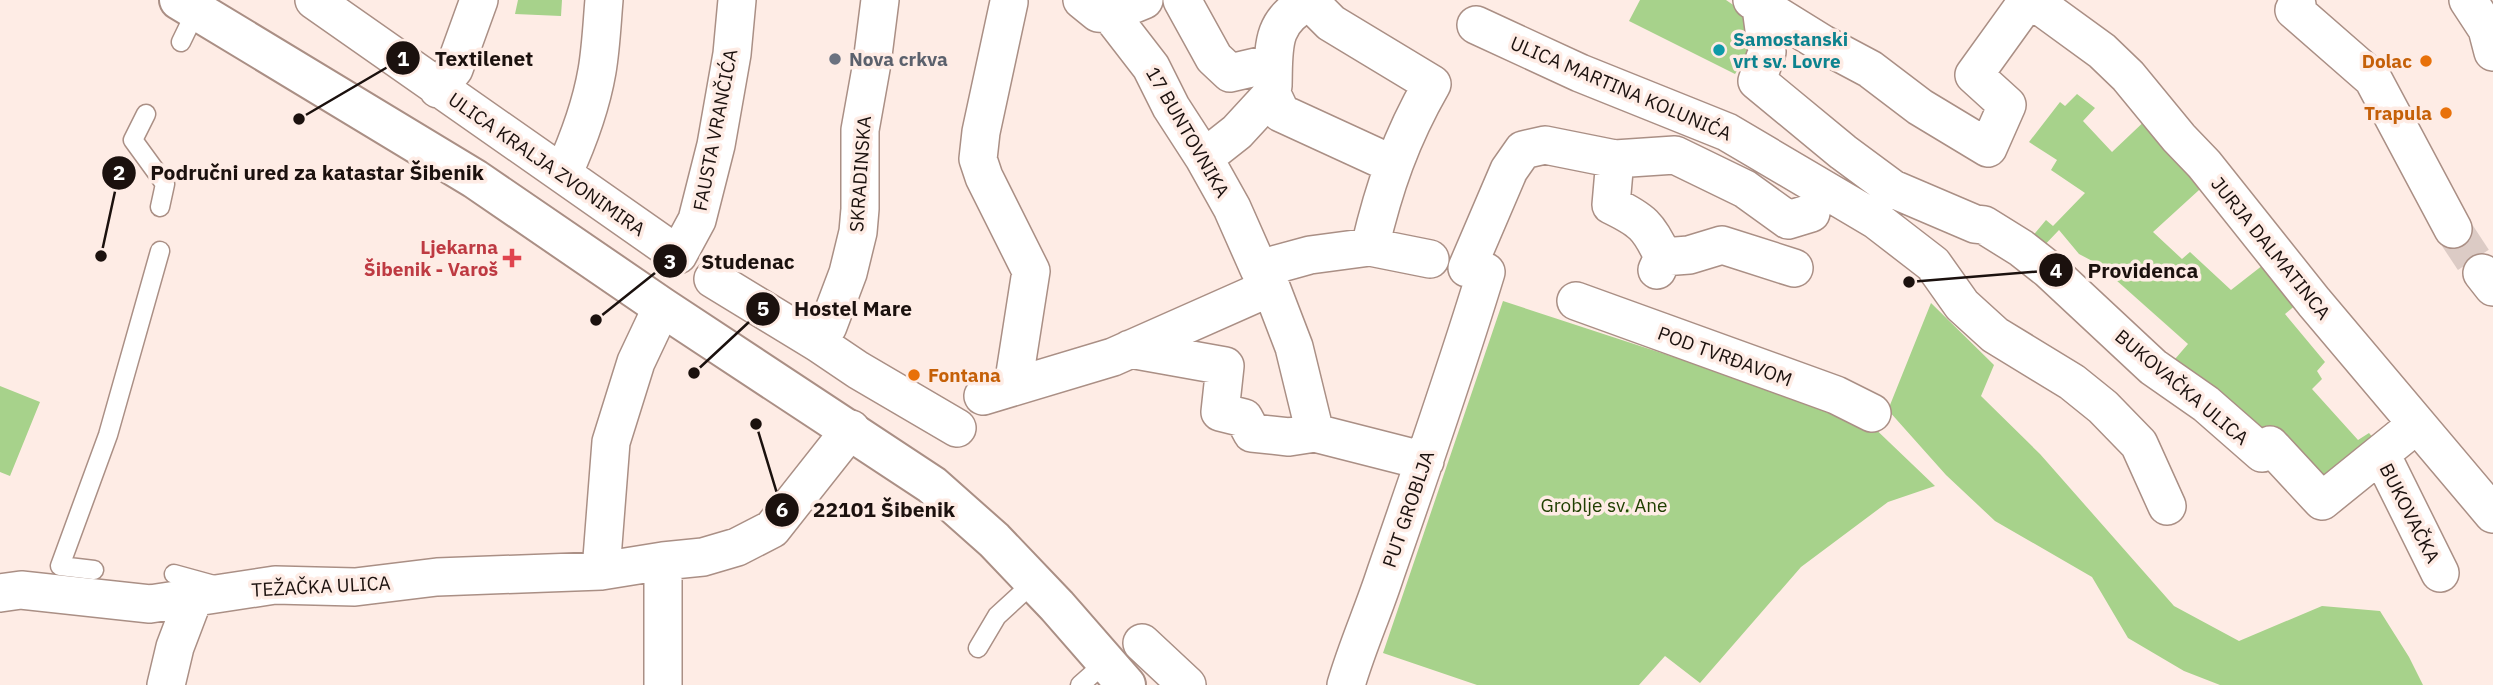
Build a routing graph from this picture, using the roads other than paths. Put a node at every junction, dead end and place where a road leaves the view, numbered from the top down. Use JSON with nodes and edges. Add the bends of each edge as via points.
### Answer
{"nodes":[{"id":1,"x":314,"y":0,"type":"edge"},
{"id":2,"x":479,"y":0,"type":"edge"},
{"id":3,"x":604,"y":0,"type":"edge"},
{"id":4,"x":737,"y":0,"type":"edge"},
{"id":5,"x":880,"y":0,"type":"edge"},
{"id":6,"x":1144,"y":0,"type":"edge"},
{"id":7,"x":1182,"y":0,"type":"edge"},
{"id":8,"x":2030,"y":0,"type":"edge"},
{"id":9,"x":1008,"y":1,"type":"edge"},
{"id":10,"x":1308,"y":1,"type":"edge"},
{"id":11,"x":1757,"y":4,"type":"edge"},
{"id":12,"x":2297,"y":5,"type":"dead end"},
{"id":13,"x":1097,"y":9,"type":"edge"},
{"id":14,"x":185,"y":17,"type":"edge"},
{"id":15,"x":1476,"y":24,"type":"dead end"},
{"id":16,"x":1273,"y":78,"type":"junction"},
{"id":17,"x":438,"y":89,"type":"junction"},
{"id":18,"x":146,"y":114,"type":"dead end"},
{"id":19,"x":1204,"y":158,"type":"junction"},
{"id":20,"x":1615,"y":159,"type":"junction"},
{"id":21,"x":1392,"y":164,"type":"junction"},
{"id":22,"x":563,"y":174,"type":"junction"},
{"id":23,"x":1885,"y":205,"type":"junction"},
{"id":24,"x":160,"y":207,"type":"dead end"},
{"id":25,"x":1811,"y":214,"type":"dead end"},
{"id":26,"x":2453,"y":229,"type":"tunnel mouth"},
{"id":27,"x":1370,"y":247,"type":"junction"},
{"id":28,"x":160,"y":251,"type":"dead end"},
{"id":29,"x":678,"y":255,"type":"joint"},
{"id":30,"x":1430,"y":259,"type":"dead end"},
{"id":31,"x":1794,"y":268,"type":"dead end"},
{"id":32,"x":1265,"y":278,"type":"junction"},
{"id":33,"x":713,"y":279,"type":"dead end"},
{"id":34,"x":1576,"y":301,"type":"dead end"},
{"id":35,"x":662,"y":307,"type":"junction"},
{"id":36,"x":818,"y":343,"type":"junction"},
{"id":37,"x":1130,"y":349,"type":"junction"},
{"id":38,"x":973,"y":408,"type":"junction"},
{"id":39,"x":1872,"y":413,"type":"dead end"},
{"id":40,"x":2416,"y":425,"type":"junction"},
{"id":41,"x":851,"y":429,"type":"junction"},
{"id":42,"x":1315,"y":433,"type":"junction"},
{"id":43,"x":2381,"y":453,"type":"junction"},
{"id":44,"x":1425,"y":461,"type":"junction"},
{"id":45,"x":2167,"y":506,"type":"dead end"},
{"id":46,"x":2493,"y":514,"type":"edge"},
{"id":47,"x":663,"y":561,"type":"junction"},
{"id":48,"x":94,"y":570,"type":"dead end"},
{"id":49,"x":601,"y":571,"type":"junction"},
{"id":50,"x":2440,"y":573,"type":"dead end"},
{"id":51,"x":1034,"y":582,"type":"junction"},
{"id":52,"x":184,"y":585,"type":"junction"},
{"id":53,"x":0,"y":593,"type":"edge"},
{"id":54,"x":1143,"y":643,"type":"dead end"},
{"id":55,"x":978,"y":648,"type":"dead end"},
{"id":56,"x":1104,"y":677,"type":"edge"},
{"id":57,"x":166,"y":685,"type":"edge"},
{"id":58,"x":663,"y":685,"type":"edge"},
{"id":59,"x":1187,"y":685,"type":"edge"},
{"id":60,"x":1346,"y":685,"type":"edge"}],
"edges":[{"from":1,"to":17,"type":"street","name":"ULICA KRALJA ZVONIMIRA"},
{"from":2,"to":17,"type":"street","via":[[454,69]]},
{"from":3,"to":22,"type":"street","via":[[594,83]]},
{"from":4,"to":29,"type":"street","name":"FAUSTA VRANČIĆA","via":[[716,145],[698,220]]},
{"from":5,"to":36,"type":"street","name":"SKRADINSKA","via":[[860,130],[858,232],[848,273]]},
{"from":6,"to":13,"type":"street"},
{"from":7,"to":16,"type":"street","via":[[1214,58],[1230,73]]},
{"from":8,"to":11,"type":"street","via":[[1973,75],[2007,105],[1988,148],[1920,107],[1870,69]]},
{"from":8,"to":40,"type":"street","name":"JURJA DALMATINCA","via":[[2102,51],[2128,76]]},
{"from":9,"to":38,"type":"street","via":[[978,159],[1031,271]]},
{"from":10,"to":16,"type":"street","via":[[1290,11],[1274,36]]},
{"from":10,"to":21,"type":"street","via":[[1331,23],[1432,84]]},
{"from":11,"to":23,"type":"street","name":"BUKOVAČKA ULICA","via":[[1766,52],[1757,80],[1843,152]]},
{"from":12,"to":26,"type":"street","via":[[2294,10],[2373,79]]},
{"from":13,"to":19,"type":"street","name":"17 BUNTOVNIKA","via":[[1151,66]]},
{"from":14,"to":35,"type":"main road","via":[[475,179]]},
{"from":15,"to":23,"type":"street","name":"ULICA MARTINA KOLUNIĆA"},
{"from":16,"to":19,"type":"street","via":[[1237,132]]},
{"from":16,"to":21,"type":"street","via":[[1281,113]]},
{"from":17,"to":22,"type":"street","name":"ULICA KRALJA ZVONIMIRA"},
{"from":18,"to":24,"type":"lane","via":[[133,140],[165,184]]},
{"from":19,"to":32,"type":"street","name":"17 BUNTOVNIKA"},
{"from":20,"to":25,"type":"street","via":[[1675,155],[1745,189],[1788,220]]},
{"from":20,"to":31,"type":"street","via":[[1611,205],[1652,232],[1660,263],[1722,245]]},
{"from":20,"to":44,"type":"street","name":"PUT GROBLJA","via":[[1545,145],[1523,150],[1509,170],[1477,270],[1468,332]]},
{"from":21,"to":27,"type":"street"},
{"from":22,"to":29,"type":"street","name":"ULICA KRALJA ZVONIMIRA"},
{"from":23,"to":43,"type":"street","name":"BUKOVAČKA ULICA","via":[[1984,225],[2021,248],[2153,367],[2206,404],[2262,453],[2270,445],[2322,501]]},
{"from":23,"to":45,"type":"street","name":"ULICA MARTINA KOLUNIĆA","via":[[1962,305],[1995,335],[2072,382],[2139,443]]},
{"from":27,"to":30,"type":"street"},
{"from":27,"to":32,"type":"street","via":[[1310,255]]},
{"from":28,"to":48,"type":"lane","via":[[108,435],[60,566]]},
{"from":32,"to":37,"type":"street"},
{"from":32,"to":42,"type":"street","name":"17 BUNTOVNIKA","via":[[1294,347]]},
{"from":33,"to":36,"type":"street"},
{"from":34,"to":39,"type":"street","name":"POD TVRĐAVOM","via":[[1836,395]]},
{"from":35,"to":41,"type":"main road"},
{"from":35,"to":49,"type":"street","via":[[636,362],[611,442]]},
{"from":36,"to":38,"type":"street","via":[[858,370]]},
{"from":37,"to":38,"type":"street"},
{"from":37,"to":42,"type":"street","via":[[1225,366],[1220,412],[1244,418],[1252,433],[1289,437]]},
{"from":40,"to":43,"type":"street","name":"BUKOVAČKA ULICA"},
{"from":40,"to":46,"type":"street","name":"JURJA DALMATINCA"},
{"from":41,"to":47,"type":"street","name":"TEŽAČKA ULICA","via":[[772,529],[737,547],[703,557]]},
{"from":41,"to":51,"type":"main road","via":[[932,485]]},
{"from":42,"to":44,"type":"street"},
{"from":43,"to":50,"type":"street","name":"BUKOVAČKA"},
{"from":44,"to":60,"type":"street","name":"PUT GROBLJA"},
{"from":47,"to":49,"type":"street","name":"TEŽAČKA ULICA"},
{"from":47,"to":58,"type":"street"},
{"from":49,"to":52,"type":"street","name":"TEŽAČKA ULICA","via":[[438,577],[355,587],[275,585],[236,591]]},
{"from":51,"to":55,"type":"lane","via":[[998,617]]},
{"from":51,"to":56,"type":"main road"},
{"from":52,"to":53,"type":"street","name":"TEŽAČKA ULICA","via":[[150,604],[22,590]]},
{"from":52,"to":57,"type":"street"},
{"from":54,"to":59,"type":"street"}]}
